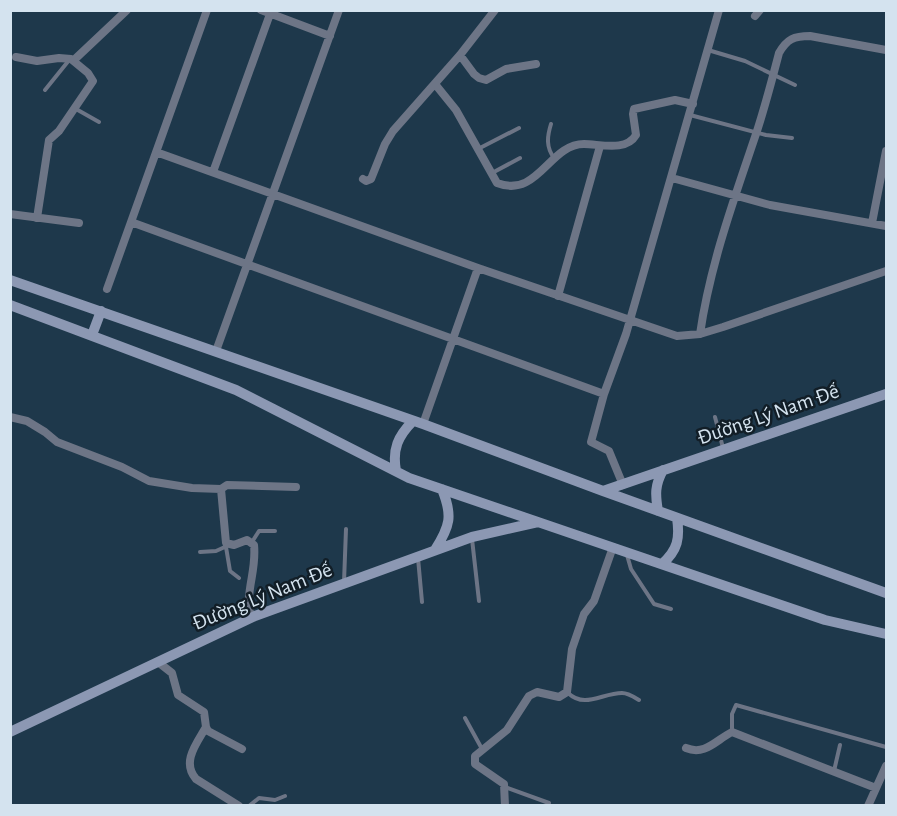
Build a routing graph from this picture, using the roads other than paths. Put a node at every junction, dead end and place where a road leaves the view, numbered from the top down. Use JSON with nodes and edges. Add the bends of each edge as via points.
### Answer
{"nodes":[{"id":1,"x":127,"y":10,"type":"edge"},
{"id":2,"x":207,"y":10,"type":"edge"},
{"id":3,"x":261,"y":10,"type":"edge"},
{"id":4,"x":339,"y":10,"type":"edge"},
{"id":5,"x":495,"y":10,"type":"edge"},
{"id":6,"x":718,"y":10,"type":"edge"},
{"id":7,"x":270,"y":14,"type":"junction"},
{"id":8,"x":330,"y":36,"type":"junction"},
{"id":9,"x":708,"y":50,"type":"junction"},
{"id":10,"x":886,"y":50,"type":"edge"},
{"id":11,"x":460,"y":55,"type":"junction"},
{"id":12,"x":16,"y":57,"type":"dead end"},
{"id":13,"x":72,"y":59,"type":"junction"},
{"id":14,"x":536,"y":64,"type":"dead end"},
{"id":15,"x":773,"y":75,"type":"junction"},
{"id":16,"x":435,"y":84,"type":"junction"},
{"id":17,"x":795,"y":85,"type":"dead end"},
{"id":18,"x":45,"y":90,"type":"dead end"},
{"id":19,"x":693,"y":104,"type":"junction"},
{"id":20,"x":75,"y":108,"type":"junction"},
{"id":21,"x":689,"y":115,"type":"junction"},
{"id":22,"x":99,"y":122,"type":"dead end"},
{"id":23,"x":551,"y":124,"type":"dead end"},
{"id":24,"x":519,"y":128,"type":"dead end"},
{"id":25,"x":757,"y":132,"type":"junction"},
{"id":26,"x":792,"y":138,"type":"dead end"},
{"id":27,"x":600,"y":146,"type":"junction"},
{"id":28,"x":478,"y":149,"type":"junction"},
{"id":29,"x":886,"y":151,"type":"edge"},
{"id":30,"x":156,"y":152,"type":"junction"},
{"id":31,"x":520,"y":158,"type":"dead end"},
{"id":32,"x":555,"y":159,"type":"junction"},
{"id":33,"x":213,"y":172,"type":"junction"},
{"id":34,"x":491,"y":173,"type":"junction"},
{"id":35,"x":672,"y":178,"type":"junction"},
{"id":36,"x":363,"y":179,"type":"dead end"},
{"id":37,"x":273,"y":193,"type":"junction"},
{"id":38,"x":734,"y":196,"type":"junction"},
{"id":39,"x":10,"y":214,"type":"edge"},
{"id":40,"x":37,"y":218,"type":"junction"},
{"id":41,"x":131,"y":222,"type":"junction"},
{"id":42,"x":79,"y":223,"type":"dead end"},
{"id":43,"x":872,"y":223,"type":"junction"},
{"id":44,"x":886,"y":226,"type":"edge"},
{"id":45,"x":247,"y":264,"type":"junction"},
{"id":46,"x":478,"y":268,"type":"junction"},
{"id":47,"x":886,"y":271,"type":"edge"},
{"id":48,"x":10,"y":280,"type":"edge"},
{"id":49,"x":107,"y":289,"type":"dead end"},
{"id":50,"x":558,"y":296,"type":"junction"},
{"id":51,"x":10,"y":305,"type":"edge"},
{"id":52,"x":101,"y":311,"type":"junction"},
{"id":53,"x":630,"y":322,"type":"junction"},
{"id":54,"x":700,"y":334,"type":"junction"},
{"id":55,"x":92,"y":335,"type":"junction"},
{"id":56,"x":453,"y":338,"type":"junction"},
{"id":57,"x":216,"y":351,"type":"junction"},
{"id":58,"x":604,"y":394,"type":"junction"},
{"id":59,"x":886,"y":394,"type":"edge"},
{"id":60,"x":10,"y":417,"type":"edge"},
{"id":61,"x":715,"y":417,"type":"dead end"},
{"id":62,"x":418,"y":422,"type":"junction"},
{"id":63,"x":724,"y":450,"type":"junction"},
{"id":64,"x":663,"y":470,"type":"junction"},
{"id":65,"x":396,"y":471,"type":"junction"},
{"id":66,"x":623,"y":485,"type":"junction"},
{"id":67,"x":296,"y":487,"type":"dead end"},
{"id":68,"x":221,"y":489,"type":"junction"},
{"id":69,"x":442,"y":489,"type":"junction"},
{"id":70,"x":603,"y":491,"type":"junction"},
{"id":71,"x":658,"y":511,"type":"junction"},
{"id":72,"x":677,"y":518,"type":"junction"},
{"id":73,"x":539,"y":522,"type":"junction"},
{"id":74,"x":346,"y":529,"type":"dead end"},
{"id":75,"x":275,"y":531,"type":"dead end"},
{"id":76,"x":472,"y":537,"type":"junction"},
{"id":77,"x":252,"y":542,"type":"junction"},
{"id":78,"x":228,"y":546,"type":"junction"},
{"id":79,"x":613,"y":547,"type":"junction"},
{"id":80,"x":435,"y":550,"type":"junction"},
{"id":81,"x":200,"y":552,"type":"dead end"},
{"id":82,"x":626,"y":552,"type":"junction"},
{"id":83,"x":418,"y":556,"type":"junction"},
{"id":84,"x":662,"y":564,"type":"junction"},
{"id":85,"x":239,"y":578,"type":"dead end"},
{"id":86,"x":344,"y":584,"type":"junction"},
{"id":87,"x":886,"y":593,"type":"edge"},
{"id":88,"x":479,"y":601,"type":"dead end"},
{"id":89,"x":422,"y":602,"type":"dead end"},
{"id":90,"x":671,"y":609,"type":"dead end"},
{"id":91,"x":251,"y":618,"type":"junction"},
{"id":92,"x":886,"y":634,"type":"edge"},
{"id":93,"x":158,"y":662,"type":"junction"},
{"id":94,"x":567,"y":692,"type":"junction"},
{"id":95,"x":639,"y":700,"type":"dead end"},
{"id":96,"x":465,"y":718,"type":"dead end"},
{"id":97,"x":206,"y":727,"type":"junction"},
{"id":98,"x":10,"y":732,"type":"edge"},
{"id":99,"x":732,"y":732,"type":"junction"},
{"id":100,"x":840,"y":746,"type":"dead end"},
{"id":101,"x":886,"y":747,"type":"edge"},
{"id":102,"x":686,"y":748,"type":"dead end"},
{"id":103,"x":242,"y":749,"type":"dead end"},
{"id":104,"x":482,"y":749,"type":"junction"},
{"id":105,"x":886,"y":767,"type":"edge"},
{"id":106,"x":834,"y":771,"type":"junction"},
{"id":107,"x":505,"y":787,"type":"junction"},
{"id":108,"x":876,"y":788,"type":"junction"},
{"id":109,"x":285,"y":796,"type":"dead end"},
{"id":110,"x":549,"y":803,"type":"dead end"},
{"id":111,"x":239,"y":806,"type":"edge"},
{"id":112,"x":249,"y":806,"type":"edge"},
{"id":113,"x":505,"y":806,"type":"edge"},
{"id":114,"x":868,"y":806,"type":"edge"}],
"edges":[{"from":1,"to":13,"type":"street"},
{"from":2,"to":30,"type":"street"},
{"from":3,"to":7,"type":"street"},
{"from":4,"to":8,"type":"street"},
{"from":5,"to":11,"type":"street"},
{"from":6,"to":9,"type":"street"},
{"from":7,"to":8,"type":"street"},
{"from":7,"to":33,"type":"street"},
{"from":8,"to":37,"type":"street"},
{"from":9,"to":15,"type":"lane","via":[[745,61]]},
{"from":9,"to":19,"type":"street"},
{"from":10,"to":15,"type":"street","via":[[797,36],[785,43]]},
{"from":11,"to":14,"type":"street","via":[[474,74],[486,80],[506,69]]},
{"from":11,"to":16,"type":"street"},
{"from":12,"to":13,"type":"street","via":[[37,61]]},
{"from":13,"to":18,"type":"lane"},
{"from":13,"to":20,"type":"street","via":[[93,81]]},
{"from":15,"to":17,"type":"lane"},
{"from":15,"to":25,"type":"street"},
{"from":16,"to":28,"type":"street","via":[[456,110]]},
{"from":16,"to":36,"type":"street","via":[[393,131],[371,179]]},
{"from":19,"to":21,"type":"street"},
{"from":19,"to":27,"type":"street","via":[[675,100],[634,109],[634,138]]},
{"from":20,"to":22,"type":"lane"},
{"from":20,"to":40,"type":"street","via":[[49,140]]},
{"from":21,"to":25,"type":"lane"},
{"from":21,"to":35,"type":"street"},
{"from":23,"to":32,"type":"lane","via":[[548,140]]},
{"from":24,"to":28,"type":"lane"},
{"from":25,"to":26,"type":"lane"},
{"from":25,"to":38,"type":"street"},
{"from":27,"to":32,"type":"street","via":[[568,148]]},
{"from":27,"to":50,"type":"street"},
{"from":28,"to":34,"type":"street"},
{"from":29,"to":43,"type":"street"},
{"from":30,"to":33,"type":"street"},
{"from":30,"to":41,"type":"street"},
{"from":31,"to":34,"type":"lane"},
{"from":32,"to":34,"type":"street","via":[[516,187],[497,183]]},
{"from":33,"to":37,"type":"street"},
{"from":35,"to":38,"type":"street"},
{"from":35,"to":53,"type":"street"},
{"from":37,"to":45,"type":"street"},
{"from":37,"to":46,"type":"street"},
{"from":38,"to":43,"type":"street"},
{"from":38,"to":54,"type":"street"},
{"from":39,"to":40,"type":"street"},
{"from":40,"to":42,"type":"street"},
{"from":41,"to":45,"type":"street"},
{"from":41,"to":49,"type":"street"},
{"from":43,"to":44,"type":"street"},
{"from":45,"to":56,"type":"street"},
{"from":45,"to":57,"type":"street"},
{"from":46,"to":50,"type":"street"},
{"from":46,"to":56,"type":"street"},
{"from":47,"to":54,"type":"street"},
{"from":48,"to":52,"type":"street"},
{"from":50,"to":53,"type":"street"},
{"from":51,"to":55,"type":"street"},
{"from":52,"to":55,"type":"street"},
{"from":52,"to":57,"type":"street"},
{"from":53,"to":54,"type":"street","via":[[677,336]]},
{"from":53,"to":58,"type":"street"},
{"from":55,"to":65,"type":"street","via":[[236,390]]},
{"from":56,"to":58,"type":"street"},
{"from":56,"to":62,"type":"street"},
{"from":57,"to":62,"type":"street"},
{"from":58,"to":66,"type":"street","via":[[591,442],[609,452]]},
{"from":59,"to":63,"type":"street","name":"Đường Lý Nam Đế"},
{"from":60,"to":68,"type":"street","via":[[27,421],[57,442],[149,481]]},
{"from":61,"to":63,"type":"lane"},
{"from":62,"to":65,"type":"street","via":[[403,431],[397,441]]},
{"from":62,"to":70,"type":"street"},
{"from":63,"to":64,"type":"street","name":"Đường Lý Nam Đế"},
{"from":64,"to":66,"type":"street","name":"Đường Lý Nam Đế"},
{"from":64,"to":71,"type":"street","via":[[656,483]]},
{"from":65,"to":69,"type":"street"},
{"from":66,"to":70,"type":"street","name":"Đường Lý Nam Đế"},
{"from":67,"to":68,"type":"street","via":[[227,485]]},
{"from":68,"to":78,"type":"street"},
{"from":69,"to":73,"type":"street"},
{"from":69,"to":80,"type":"street","via":[[450,516]]},
{"from":70,"to":71,"type":"street"},
{"from":71,"to":72,"type":"street"},
{"from":72,"to":84,"type":"street","via":[[678,542]]},
{"from":72,"to":87,"type":"street"},
{"from":73,"to":76,"type":"street","name":"Đường Lý Nam Đế"},
{"from":73,"to":79,"type":"street"},
{"from":74,"to":86,"type":"lane"},
{"from":75,"to":77,"type":"lane","via":[[259,531]]},
{"from":76,"to":80,"type":"street","name":"Đường Lý Nam Đế"},
{"from":76,"to":88,"type":"lane"},
{"from":77,"to":78,"type":"street"},
{"from":77,"to":91,"type":"street","via":[[255,557],[247,604]]},
{"from":78,"to":81,"type":"lane"},
{"from":78,"to":85,"type":"lane","via":[[228,566]]},
{"from":79,"to":82,"type":"street"},
{"from":79,"to":94,"type":"street","via":[[572,649]]},
{"from":80,"to":83,"type":"street","name":"Đường Lý Nam Đế"},
{"from":82,"to":84,"type":"street"},
{"from":82,"to":90,"type":"lane","via":[[631,569],[654,604]]},
{"from":83,"to":86,"type":"street","name":"Đường Lý Nam Đế"},
{"from":83,"to":89,"type":"lane"},
{"from":84,"to":92,"type":"street","via":[[825,620]]},
{"from":86,"to":91,"type":"street","name":"Đường Lý Nam Đế"},
{"from":91,"to":93,"type":"street","name":"Đường Lý Nam Đế"},
{"from":93,"to":97,"type":"street","via":[[172,673],[178,695],[204,712]]},
{"from":93,"to":98,"type":"street","name":"Đường Lý Nam Đế"},
{"from":94,"to":95,"type":"lane","via":[[582,701],[623,693]]},
{"from":94,"to":104,"type":"street","via":[[560,697],[533,693],[507,730]]},
{"from":96,"to":104,"type":"lane"},
{"from":97,"to":103,"type":"street"},
{"from":97,"to":111,"type":"street","via":[[192,752],[192,774]]},
{"from":99,"to":101,"type":"lane","via":[[736,705]]},
{"from":99,"to":102,"type":"street","via":[[701,750]]},
{"from":99,"to":106,"type":"street"},
{"from":100,"to":106,"type":"lane"},
{"from":104,"to":107,"type":"street","via":[[475,756],[476,764]]},
{"from":105,"to":108,"type":"street"},
{"from":106,"to":108,"type":"street"},
{"from":107,"to":110,"type":"lane"},
{"from":107,"to":113,"type":"street"},
{"from":108,"to":114,"type":"street"},
{"from":109,"to":112,"type":"lane","via":[[275,800],[259,798]]}]}
